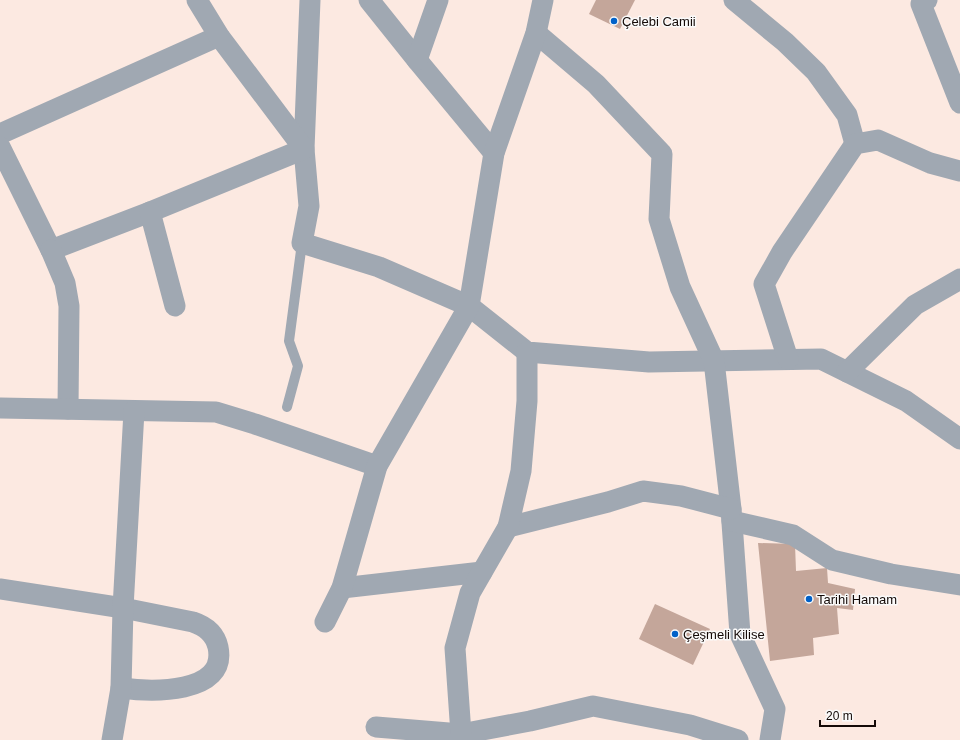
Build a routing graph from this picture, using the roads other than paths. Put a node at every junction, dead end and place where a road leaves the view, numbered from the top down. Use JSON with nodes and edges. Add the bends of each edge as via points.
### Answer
{"nodes":[{"id":1,"x":197,"y":0,"type":"edge"},
{"id":2,"x":310,"y":0,"type":"edge"},
{"id":3,"x":369,"y":0,"type":"edge"},
{"id":4,"x":438,"y":0,"type":"edge"},
{"id":5,"x":543,"y":0,"type":"edge"},
{"id":6,"x":734,"y":0,"type":"edge"},
{"id":7,"x":921,"y":1,"type":"edge"},
{"id":8,"x":536,"y":33,"type":"junction"},
{"id":9,"x":219,"y":36,"type":"junction"},
{"id":10,"x":417,"y":60,"type":"junction"},
{"id":11,"x":960,"y":103,"type":"edge"},
{"id":12,"x":0,"y":134,"type":"edge"},
{"id":13,"x":855,"y":144,"type":"junction"},
{"id":14,"x":0,"y":147,"type":"edge"},
{"id":15,"x":304,"y":149,"type":"junction"},
{"id":16,"x":494,"y":153,"type":"junction"},
{"id":17,"x":960,"y":171,"type":"edge"},
{"id":18,"x":150,"y":212,"type":"junction"},
{"id":19,"x":302,"y":243,"type":"junction"},
{"id":20,"x":51,"y":250,"type":"junction"},
{"id":21,"x":960,"y":279,"type":"edge"},
{"id":22,"x":175,"y":306,"type":"dead end"},
{"id":23,"x":469,"y":306,"type":"junction"},
{"id":24,"x":527,"y":352,"type":"junction"},
{"id":25,"x":788,"y":360,"type":"junction"},
{"id":26,"x":714,"y":361,"type":"junction"},
{"id":27,"x":846,"y":372,"type":"junction"},
{"id":28,"x":287,"y":407,"type":"dead end"},
{"id":29,"x":0,"y":408,"type":"edge"},
{"id":30,"x":68,"y":409,"type":"junction"},
{"id":31,"x":134,"y":411,"type":"junction"},
{"id":32,"x":960,"y":440,"type":"edge"},
{"id":33,"x":376,"y":466,"type":"junction"},
{"id":34,"x":732,"y":515,"type":"junction"},
{"id":35,"x":508,"y":527,"type":"junction"},
{"id":36,"x":482,"y":572,"type":"junction"},
{"id":37,"x":960,"y":585,"type":"edge"},
{"id":38,"x":342,"y":588,"type":"junction"},
{"id":39,"x":0,"y":589,"type":"edge"},
{"id":40,"x":123,"y":608,"type":"junction"},
{"id":41,"x":325,"y":622,"type":"dead end"},
{"id":42,"x":121,"y":688,"type":"junction"},
{"id":43,"x":376,"y":727,"type":"dead end"},
{"id":44,"x":461,"y":737,"type":"edge"},
{"id":45,"x":112,"y":740,"type":"edge"},
{"id":46,"x":738,"y":740,"type":"edge"},
{"id":47,"x":770,"y":740,"type":"edge"}],
"edges":[{"from":1,"to":9,"type":"street"},
{"from":2,"to":15,"type":"street"},
{"from":3,"to":10,"type":"street"},
{"from":4,"to":10,"type":"street"},
{"from":5,"to":8,"type":"street"},
{"from":6,"to":13,"type":"street","via":[[786,42],[816,72],[847,115]]},
{"from":7,"to":11,"type":"street"},
{"from":8,"to":16,"type":"street"},
{"from":8,"to":26,"type":"street","via":[[596,84],[662,154],[659,219],[680,287]]},
{"from":9,"to":12,"type":"street"},
{"from":9,"to":15,"type":"street"},
{"from":10,"to":16,"type":"street"},
{"from":13,"to":17,"type":"street","via":[[878,140],[930,163]]},
{"from":13,"to":25,"type":"street","via":[[782,252],[764,284]]},
{"from":14,"to":20,"type":"street"},
{"from":15,"to":18,"type":"street"},
{"from":15,"to":19,"type":"street","via":[[309,206]]},
{"from":16,"to":23,"type":"street"},
{"from":18,"to":20,"type":"street"},
{"from":18,"to":22,"type":"street"},
{"from":19,"to":23,"type":"street","via":[[380,267]]},
{"from":19,"to":28,"type":"lane","via":[[289,341],[298,366]]},
{"from":20,"to":30,"type":"street","via":[[64,283],[69,306]]},
{"from":21,"to":27,"type":"street","via":[[915,305]]},
{"from":23,"to":24,"type":"street"},
{"from":23,"to":33,"type":"street"},
{"from":24,"to":26,"type":"street","via":[[649,362]]},
{"from":24,"to":35,"type":"street","via":[[527,400],[521,471]]},
{"from":25,"to":26,"type":"street"},
{"from":25,"to":27,"type":"street","via":[[821,359]]},
{"from":26,"to":34,"type":"street"},
{"from":27,"to":32,"type":"street","via":[[906,401]]},
{"from":29,"to":30,"type":"street"},
{"from":30,"to":31,"type":"street"},
{"from":31,"to":33,"type":"street","via":[[216,412]]},
{"from":31,"to":40,"type":"street"},
{"from":33,"to":38,"type":"street"},
{"from":34,"to":35,"type":"street","via":[[681,496],[643,491]]},
{"from":34,"to":37,"type":"street","via":[[793,534],[832,560],[891,574]]},
{"from":34,"to":47,"type":"street","via":[[740,634],[775,709]]},
{"from":35,"to":36,"type":"street"},
{"from":36,"to":38,"type":"street"},
{"from":36,"to":44,"type":"street","via":[[470,593],[455,648]]},
{"from":38,"to":41,"type":"street"},
{"from":39,"to":40,"type":"street"},
{"from":40,"to":42,"type":"street"},
{"from":40,"to":42,"type":"street","via":[[202,625],[215,638],[219,651],[217,665],[208,677],[201,681],[166,690]]},
{"from":42,"to":45,"type":"street"},
{"from":43,"to":44,"type":"street"},
{"from":44,"to":46,"type":"street","via":[[593,706],[690,725]]}]}
